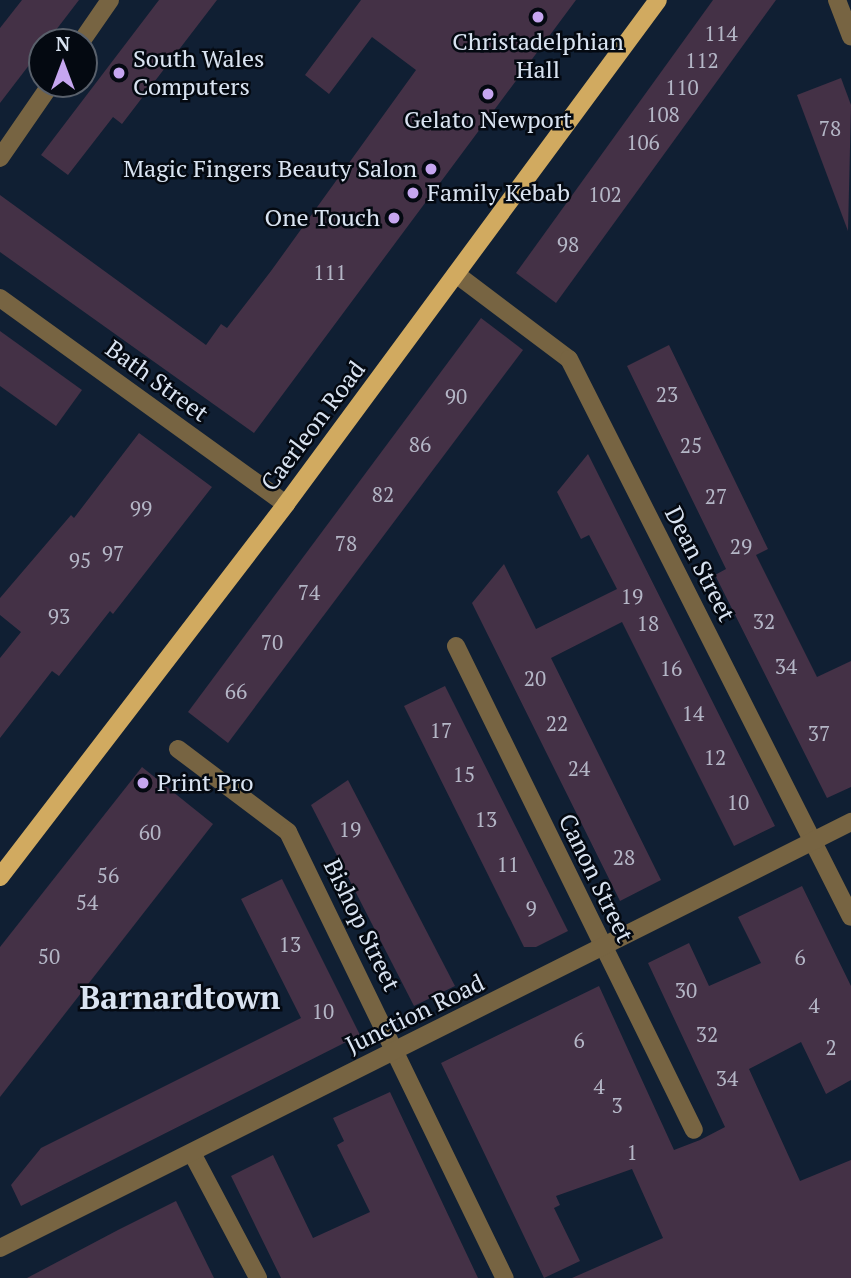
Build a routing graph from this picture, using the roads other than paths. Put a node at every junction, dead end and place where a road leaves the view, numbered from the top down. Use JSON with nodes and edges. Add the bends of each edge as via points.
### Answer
{"nodes":[{"id":1,"x":110,"y":0,"type":"edge"},
{"id":2,"x":658,"y":0,"type":"edge"},
{"id":3,"x":837,"y":0,"type":"edge"},
{"id":4,"x":91,"y":28,"type":"edge"},
{"id":5,"x":851,"y":36,"type":"edge"},
{"id":6,"x":41,"y":98,"type":"edge"},
{"id":7,"x":0,"y":158,"type":"edge"},
{"id":8,"x":456,"y":274,"type":"junction"},
{"id":9,"x":0,"y":299,"type":"edge"},
{"id":10,"x":286,"y":504,"type":"junction"},
{"id":11,"x":456,"y":646,"type":"dead end"},
{"id":12,"x":178,"y":748,"type":"dead end"},
{"id":13,"x":851,"y":822,"type":"edge"},
{"id":14,"x":812,"y":841,"type":"junction"},
{"id":15,"x":0,"y":877,"type":"edge"},
{"id":16,"x":851,"y":917,"type":"edge"},
{"id":17,"x":604,"y":950,"type":"junction"},
{"id":18,"x":396,"y":1049,"type":"junction"},
{"id":19,"x":694,"y":1130,"type":"dead end"},
{"id":20,"x":193,"y":1155,"type":"junction"},
{"id":21,"x":0,"y":1248,"type":"edge"},
{"id":22,"x":258,"y":1278,"type":"edge"},
{"id":23,"x":505,"y":1278,"type":"edge"}],
"edges":[{"from":1,"to":4,"type":"street"},
{"from":2,"to":8,"type":"main road","name":"Caerleon Road"},
{"from":3,"to":5,"type":"street"},
{"from":6,"to":7,"type":"street"},
{"from":8,"to":10,"type":"main road","name":"Caerleon Road"},
{"from":8,"to":14,"type":"street","name":"Dean Street","via":[[569,359]]},
{"from":9,"to":10,"type":"street","name":"Bath Street"},
{"from":10,"to":15,"type":"main road","name":"Caerleon Road"},
{"from":11,"to":17,"type":"street","name":"Canon Street"},
{"from":12,"to":18,"type":"street","name":"Bishop Street","via":[[288,832]]},
{"from":13,"to":14,"type":"street","name":"Junction Road"},
{"from":14,"to":16,"type":"street","name":"Dean Street"},
{"from":14,"to":17,"type":"street","name":"Junction Road"},
{"from":17,"to":18,"type":"street","name":"Junction Road"},
{"from":17,"to":19,"type":"street","name":"Canon Street"},
{"from":18,"to":20,"type":"street","name":"Junction Road"},
{"from":18,"to":23,"type":"street","name":"Bishop Street"},
{"from":20,"to":21,"type":"street","name":"Junction Road"},
{"from":20,"to":22,"type":"street"}]}
